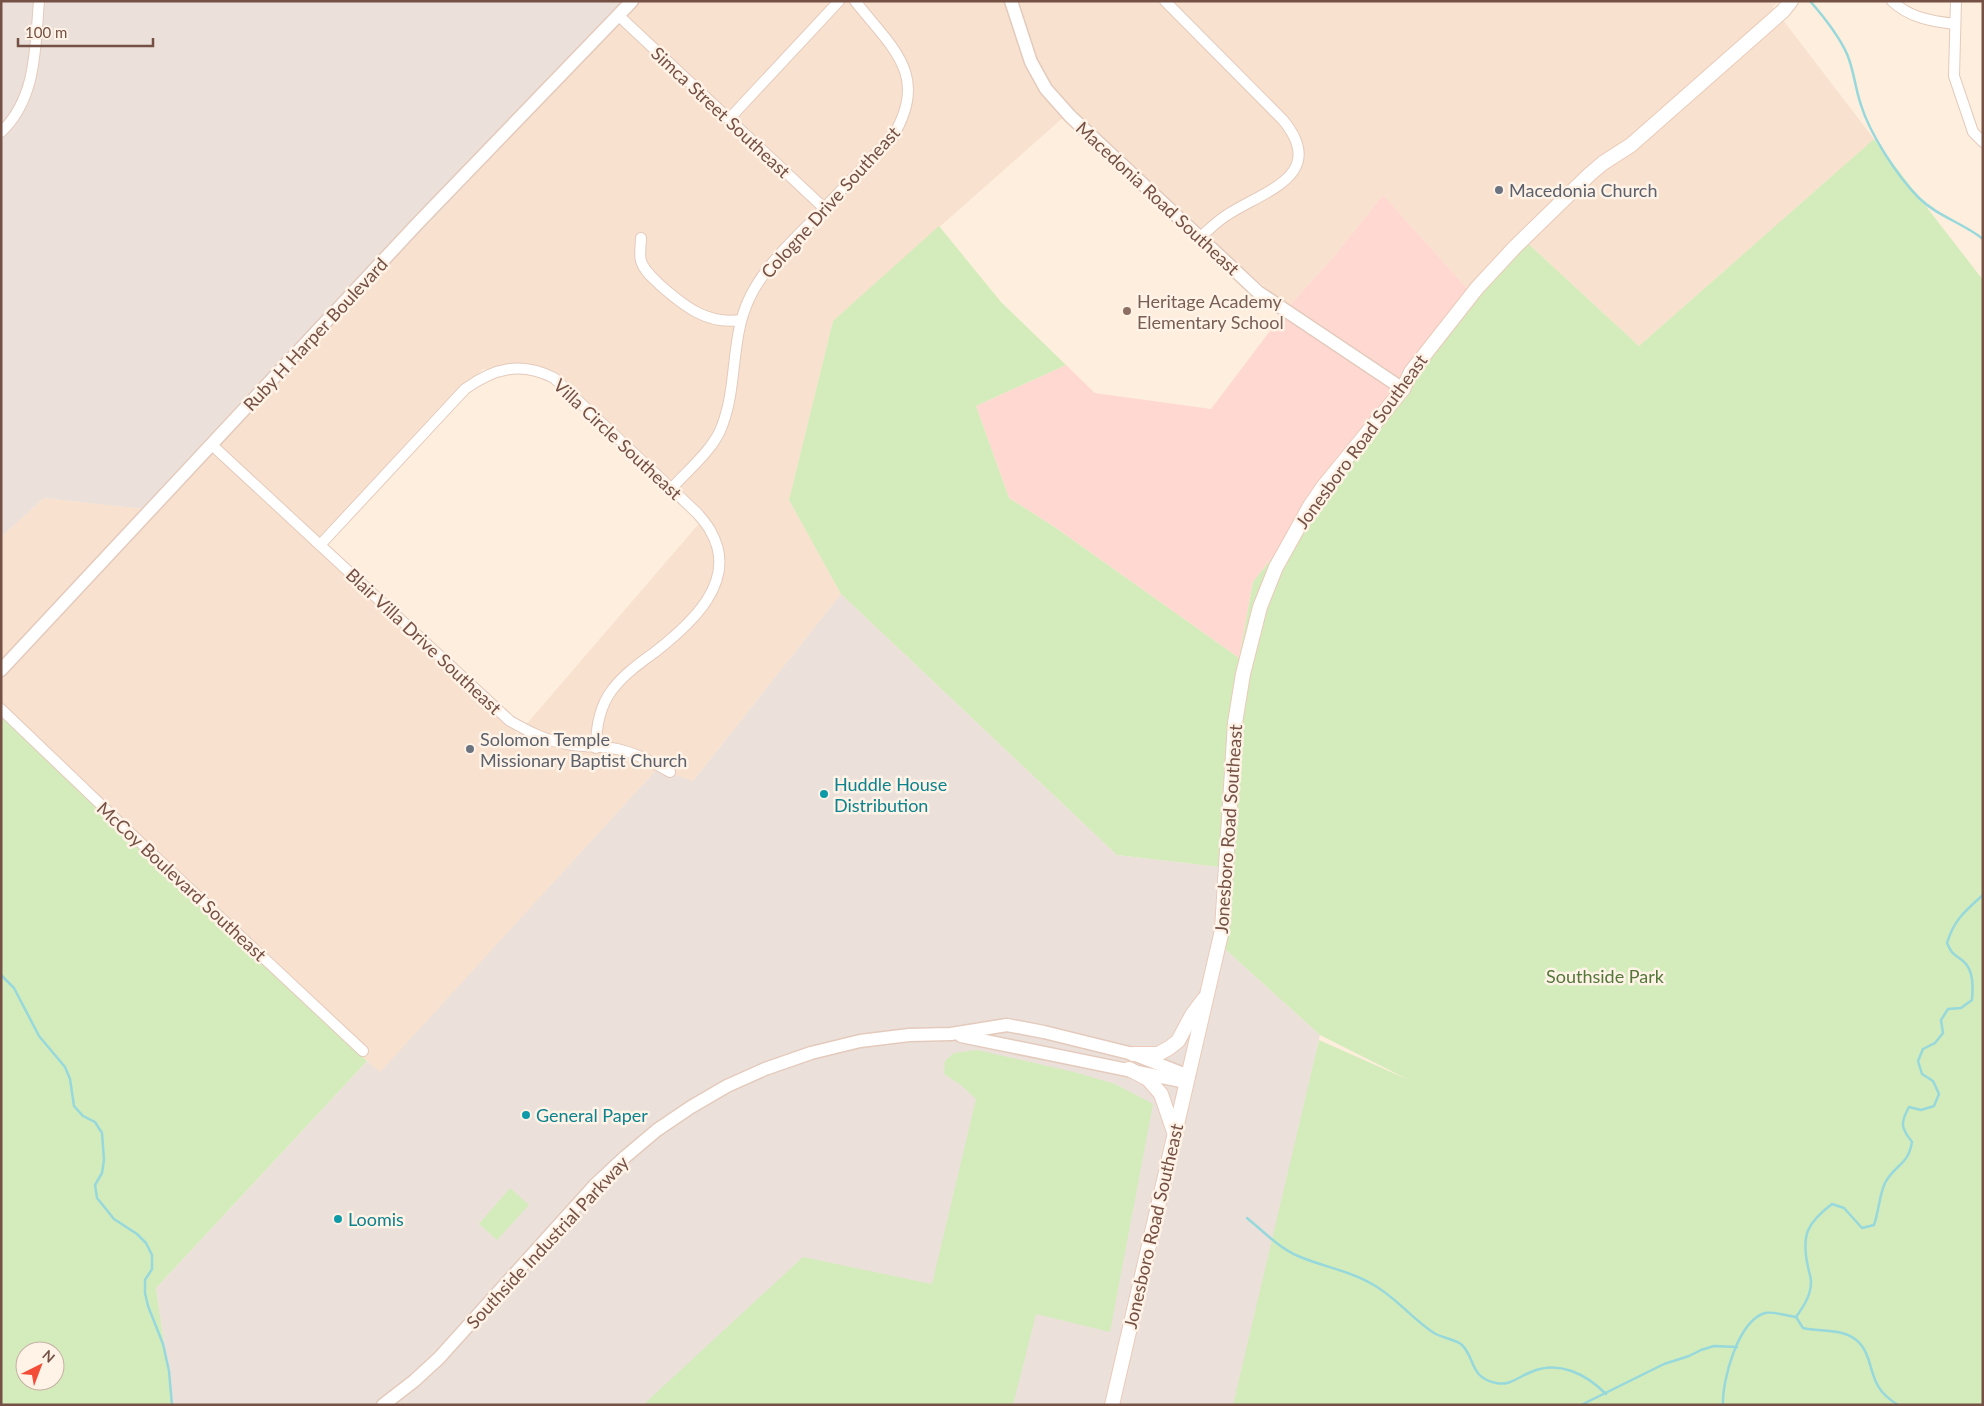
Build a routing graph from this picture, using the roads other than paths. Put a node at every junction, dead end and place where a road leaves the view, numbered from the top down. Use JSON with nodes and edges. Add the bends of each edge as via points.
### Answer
{"nodes":[{"id":1,"x":39,"y":1,"type":"edge"},
{"id":2,"x":632,"y":1,"type":"edge"},
{"id":3,"x":839,"y":1,"type":"edge"},
{"id":4,"x":854,"y":1,"type":"edge"},
{"id":5,"x":1011,"y":1,"type":"edge"},
{"id":6,"x":1165,"y":1,"type":"edge"},
{"id":7,"x":1791,"y":1,"type":"edge"},
{"id":8,"x":1892,"y":1,"type":"edge"},
{"id":9,"x":1956,"y":1,"type":"edge"},
{"id":10,"x":618,"y":15,"type":"junction"},
{"id":11,"x":1955,"y":24,"type":"junction"},
{"id":12,"x":729,"y":119,"type":"junction"},
{"id":13,"x":1,"y":132,"type":"edge"},
{"id":14,"x":1983,"y":142,"type":"edge"},
{"id":15,"x":824,"y":208,"type":"junction"},
{"id":16,"x":1200,"y":237,"type":"junction"},
{"id":17,"x":641,"y":238,"type":"dead end"},
{"id":18,"x":741,"y":320,"type":"junction"},
{"id":19,"x":1403,"y":389,"type":"junction"},
{"id":20,"x":212,"y":445,"type":"junction"},
{"id":21,"x":672,"y":488,"type":"junction"},
{"id":22,"x":320,"y":545,"type":"junction"},
{"id":23,"x":1,"y":670,"type":"edge"},
{"id":24,"x":1,"y":709,"type":"edge"},
{"id":25,"x":596,"y":748,"type":"junction"},
{"id":26,"x":670,"y":772,"type":"dead end"},
{"id":27,"x":1208,"y":995,"type":"junction"},
{"id":28,"x":951,"y":1034,"type":"junction"},
{"id":29,"x":1089,"y":1043,"type":"junction"},
{"id":30,"x":363,"y":1051,"type":"dead end"},
{"id":31,"x":1133,"y":1054,"type":"junction"},
{"id":32,"x":1085,"y":1060,"type":"junction"},
{"id":33,"x":1129,"y":1069,"type":"junction"},
{"id":34,"x":1188,"y":1079,"type":"junction"},
{"id":35,"x":1174,"y":1133,"type":"junction"},
{"id":36,"x":383,"y":1405,"type":"edge"},
{"id":37,"x":1112,"y":1405,"type":"edge"}],
"edges":[{"from":1,"to":13,"type":"street","via":[[30,80],[22,104]]},
{"from":2,"to":10,"type":"street","name":"Ruby H Harper Boulevard"},
{"from":3,"to":12,"type":"street"},
{"from":4,"to":15,"type":"street","name":"Cologne Drive Southeast","via":[[899,57],[908,78],[909,97],[904,118],[893,136]]},
{"from":5,"to":16,"type":"street","name":"Macedonia Road Southeast","via":[[1031,62],[1046,89],[1070,116]]},
{"from":6,"to":16,"type":"street","via":[[1283,120],[1297,141],[1297,160],[1288,178],[1265,195],[1227,215]]},
{"from":7,"to":19,"type":"main road","name":"Jonesboro Road Southeast","via":[[1631,145],[1596,168],[1527,235],[1477,288],[1411,372]]},
{"from":8,"to":11,"type":"street","via":[[1914,16]]},
{"from":9,"to":11,"type":"street"},
{"from":10,"to":12,"type":"street","name":"Simca Street Southeast"},
{"from":10,"to":20,"type":"street","name":"Ruby H Harper Boulevard","via":[[418,223]]},
{"from":11,"to":14,"type":"street","via":[[1954,76],[1973,132]]},
{"from":12,"to":15,"type":"street","name":"Simca Street Southeast"},
{"from":15,"to":18,"type":"street","name":"Cologne Drive Southeast","via":[[763,275]]},
{"from":16,"to":19,"type":"street","name":"Macedonia Road Southeast","via":[[1269,301]]},
{"from":17,"to":18,"type":"street","via":[[641,260],[649,274],[679,302],[709,318]]},
{"from":18,"to":21,"type":"street","name":"Cologne Drive Southeast","via":[[722,426],[702,456]]},
{"from":19,"to":27,"type":"main road","name":"Jonesboro Road Southeast","via":[[1310,506],[1276,567],[1260,607],[1243,674],[1235,723],[1222,930]]},
{"from":20,"to":22,"type":"street","name":"Blair Villa Drive Southeast"},
{"from":20,"to":23,"type":"street","name":"Ruby H Harper Boulevard"},
{"from":21,"to":22,"type":"street","name":"Villa Circle Southeast","via":[[554,378],[532,369],[504,369],[483,376],[465,389]]},
{"from":21,"to":25,"type":"street","name":"Villa Circle Southeast","via":[[698,513],[711,532],[720,562],[717,580],[708,601],[695,616],[611,690],[598,718]]},
{"from":22,"to":25,"type":"street","name":"Blair Villa Drive Southeast","via":[[510,720],[548,740]]},
{"from":24,"to":30,"type":"street","name":"McCoy Boulevard Southeast"},
{"from":25,"to":26,"type":"street","name":"Blair Villa Drive Southeast","via":[[632,754]]},
{"from":27,"to":31,"type":"main road","via":[[1178,1041],[1158,1054]]},
{"from":27,"to":34,"type":"main road","name":"Jonesboro Road Southeast"},
{"from":28,"to":29,"type":"street","name":"Southside Industrial Parkway","via":[[1007,1025]]},
{"from":28,"to":32,"type":"street","name":"Southside Industrial Parkway"},
{"from":28,"to":36,"type":"street","name":"Southside Industrial Parkway","via":[[869,1040],[812,1053],[764,1069],[691,1107],[625,1156],[439,1358]]},
{"from":29,"to":31,"type":"street","name":"Southside Industrial Parkway"},
{"from":29,"to":32,"type":"street"},
{"from":31,"to":34,"type":"street","name":"Southside Industrial Parkway"},
{"from":32,"to":33,"type":"street","name":"Southside Industrial Parkway"},
{"from":33,"to":34,"type":"street","name":"Southside Industrial Parkway"},
{"from":33,"to":35,"type":"main road","via":[[1148,1079],[1161,1094]]},
{"from":34,"to":35,"type":"main road","name":"Jonesboro Road Southeast"},
{"from":35,"to":37,"type":"main road","name":"Jonesboro Road Southeast"}]}
